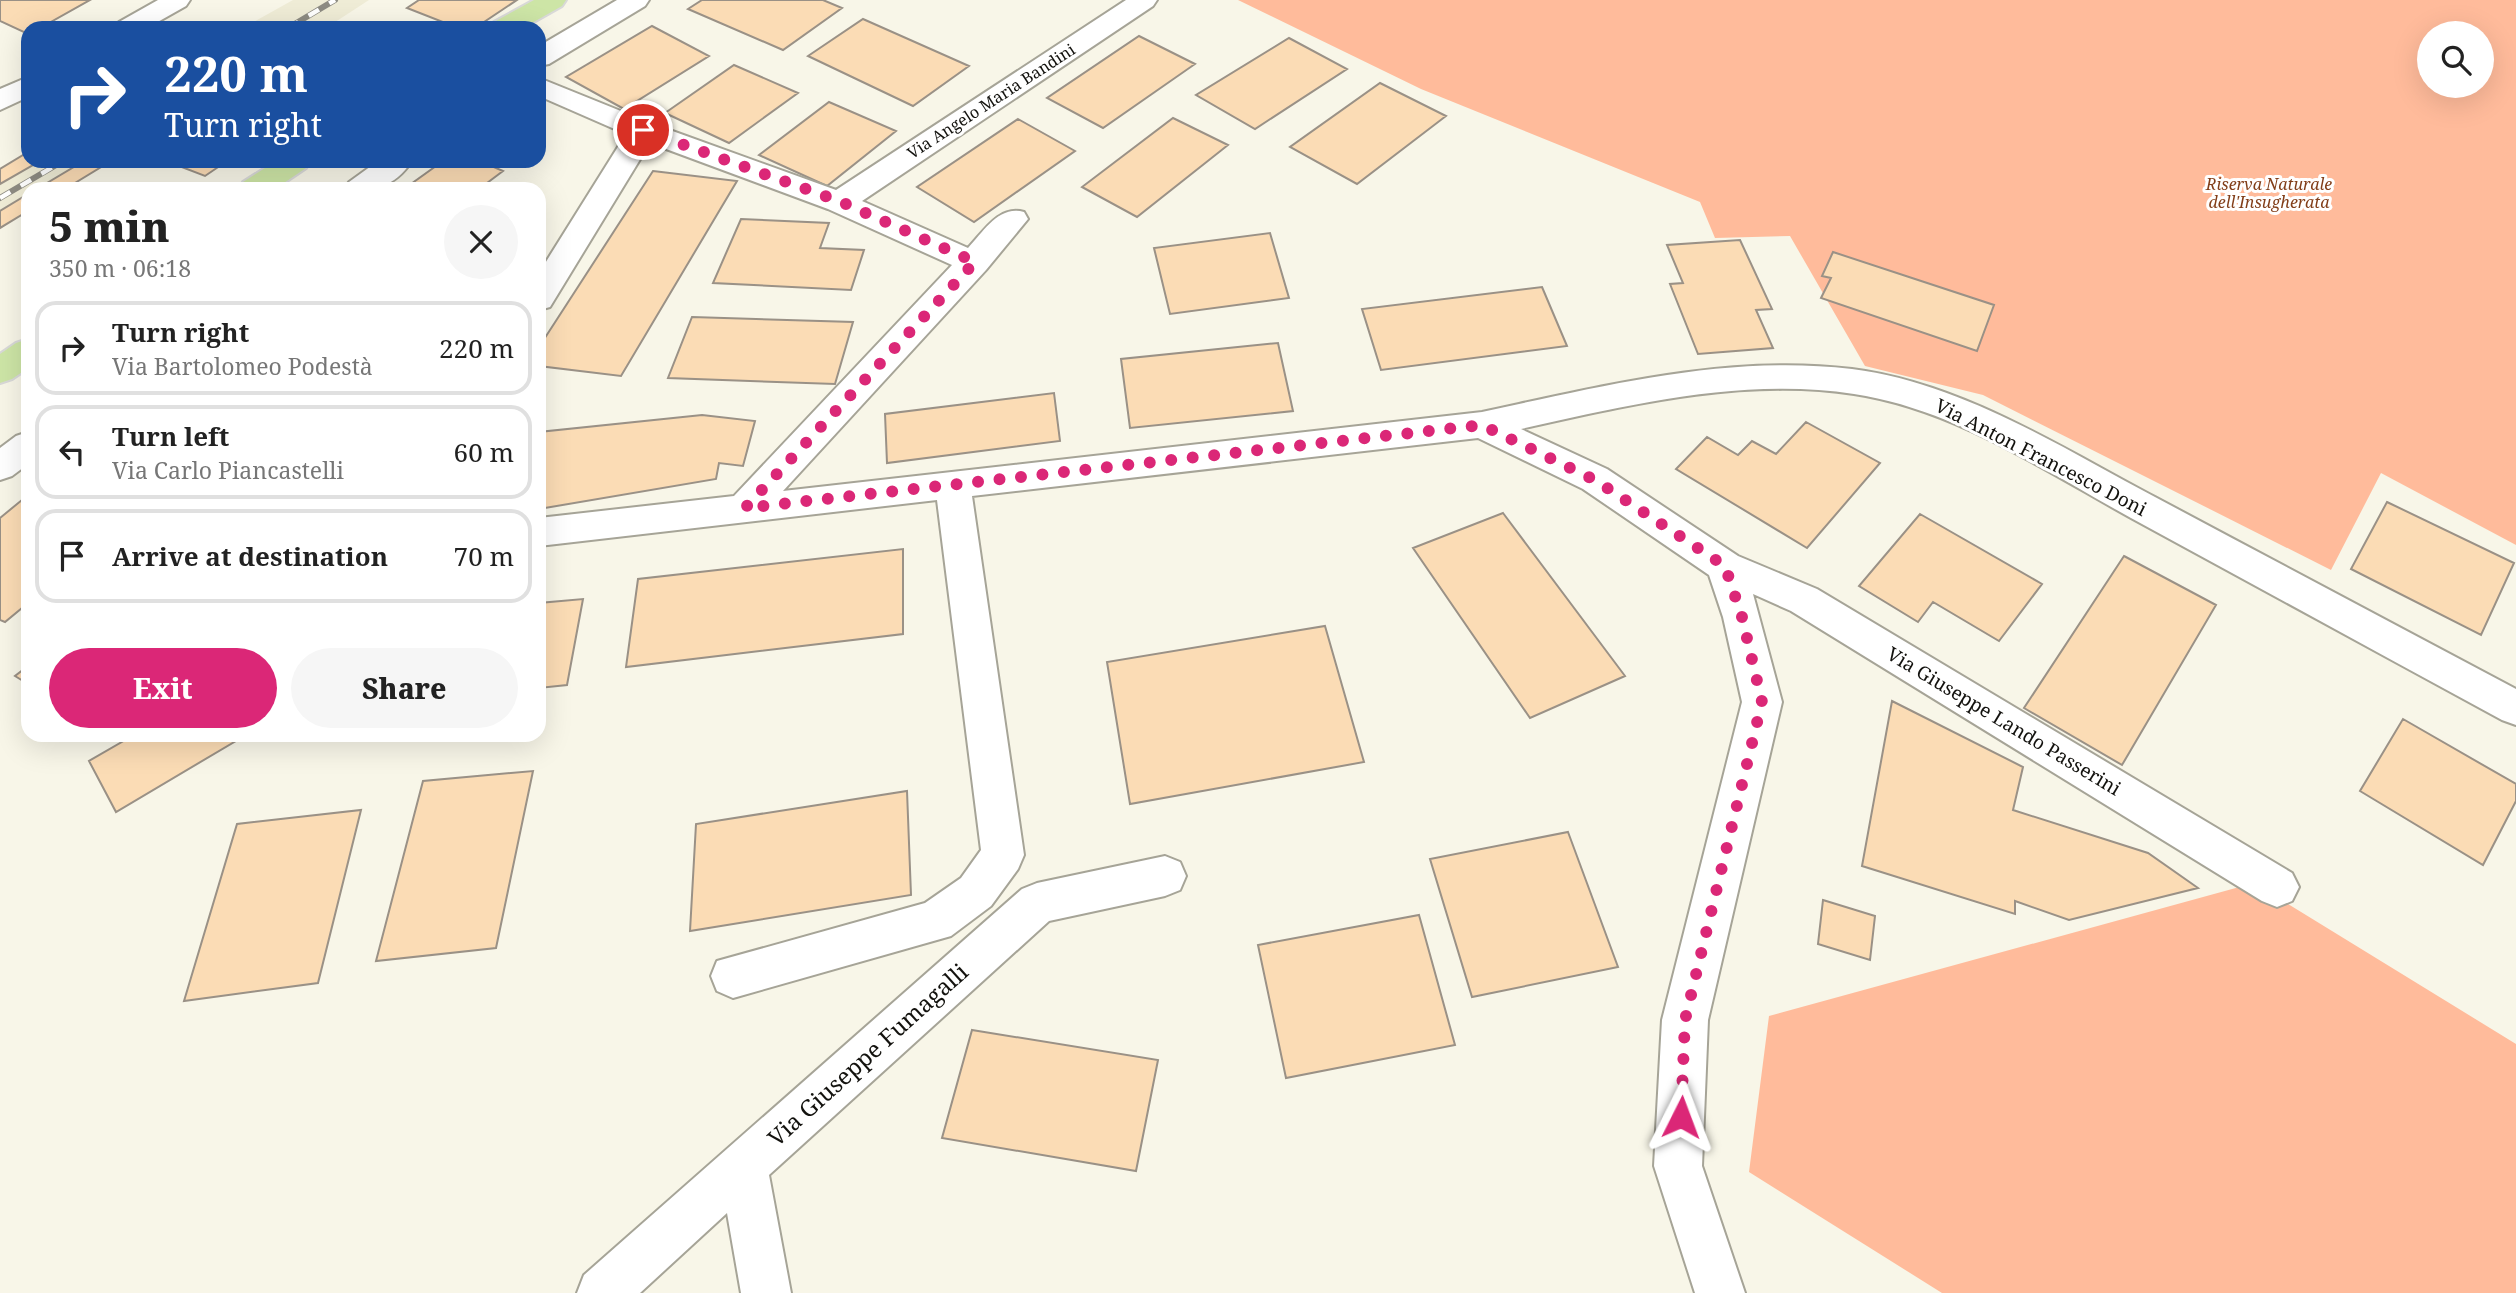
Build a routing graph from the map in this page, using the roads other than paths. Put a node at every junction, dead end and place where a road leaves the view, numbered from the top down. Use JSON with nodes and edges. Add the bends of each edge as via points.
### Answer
{"nodes":[{"id":1,"x":177,"y":0,"type":"edge"},
{"id":2,"x":553,"y":0,"type":"edge"},
{"id":3,"x":636,"y":0,"type":"edge"},
{"id":4,"x":1144,"y":0,"type":"edge"},
{"id":5,"x":140,"y":21,"type":"edge"},
{"id":6,"x":516,"y":21,"type":"edge"},
{"id":7,"x":546,"y":54,"type":"edge"},
{"id":8,"x":21,"y":89,"type":"edge"},
{"id":9,"x":546,"y":89,"type":"edge"},
{"id":10,"x":0,"y":101,"type":"edge"},
{"id":11,"x":643,"y":130,"type":"junction"},
{"id":12,"x":286,"y":168,"type":"edge"},
{"id":13,"x":388,"y":168,"type":"edge"},
{"id":14,"x":264,"y":182,"type":"edge"},
{"id":15,"x":369,"y":182,"type":"edge"},
{"id":16,"x":839,"y":201,"type":"junction"},
{"id":17,"x":1013,"y":219,"type":"dead end"},
{"id":18,"x":975,"y":262,"type":"junction"},
{"id":19,"x":546,"y":288,"type":"edge"},
{"id":20,"x":21,"y":356,"type":"edge"},
{"id":21,"x":0,"y":371,"type":"edge"},
{"id":22,"x":1482,"y":425,"type":"junction"},
{"id":23,"x":21,"y":450,"type":"edge"},
{"id":24,"x":0,"y":467,"type":"edge"},
{"id":25,"x":953,"y":484,"type":"junction"},
{"id":26,"x":745,"y":508,"type":"junction"},
{"id":27,"x":546,"y":531,"type":"edge"},
{"id":28,"x":1725,"y":566,"type":"junction"},
{"id":29,"x":2516,"y":708,"type":"edge"},
{"id":30,"x":1166,"y":876,"type":"dead end"},
{"id":31,"x":2277,"y":887,"type":"dead end"},
{"id":32,"x":733,"y":975,"type":"dead end"},
{"id":33,"x":744,"y":1168,"type":"junction"},
{"id":34,"x":602,"y":1293,"type":"edge"},
{"id":35,"x":766,"y":1293,"type":"edge"},
{"id":36,"x":1720,"y":1293,"type":"edge"}],
"edges":[{"from":1,"to":5,"type":"street"},
{"from":2,"to":6,"type":"main road"},
{"from":3,"to":7,"type":"street"},
{"from":4,"to":16,"type":"street","name":"Via Angelo Maria Bandini"},
{"from":8,"to":10,"type":"street"},
{"from":9,"to":11,"type":"street"},
{"from":11,"to":16,"type":"street"},
{"from":11,"to":19,"type":"street"},
{"from":12,"to":14,"type":"main road"},
{"from":13,"to":15,"type":"street"},
{"from":16,"to":18,"type":"street"},
{"from":17,"to":18,"type":"street"},
{"from":18,"to":26,"type":"street"},
{"from":20,"to":21,"type":"main road"},
{"from":22,"to":25,"type":"street","name":"Via Anton Francesco Doni"},
{"from":22,"to":28,"type":"street","name":"Via Giuseppe Lando Passerini","via":[[1595,480]]},
{"from":22,"to":29,"type":"street","name":"Via Anton Francesco Doni","via":[[1636,393],[1738,381],[1798,378],[1906,393],[2015,439]]},
{"from":23,"to":24,"type":"street"},
{"from":25,"to":26,"type":"street","name":"Via Anton Francesco Doni"},
{"from":25,"to":32,"type":"street","via":[[1003,855],[976,892],[936,921]]},
{"from":26,"to":27,"type":"street","name":"Via Anton Francesco Doni"},
{"from":28,"to":31,"type":"street","name":"Via Giuseppe Lando Passerini","via":[[1804,600]]},
{"from":28,"to":36,"type":"street","via":[[1762,702],[1685,1020],[1678,1166]]},
{"from":30,"to":33,"type":"street","name":"Via Giuseppe Fumagalli","via":[[1037,903]]},
{"from":33,"to":34,"type":"street","name":"Via Giuseppe Fumagalli"},
{"from":33,"to":35,"type":"street"}]}
